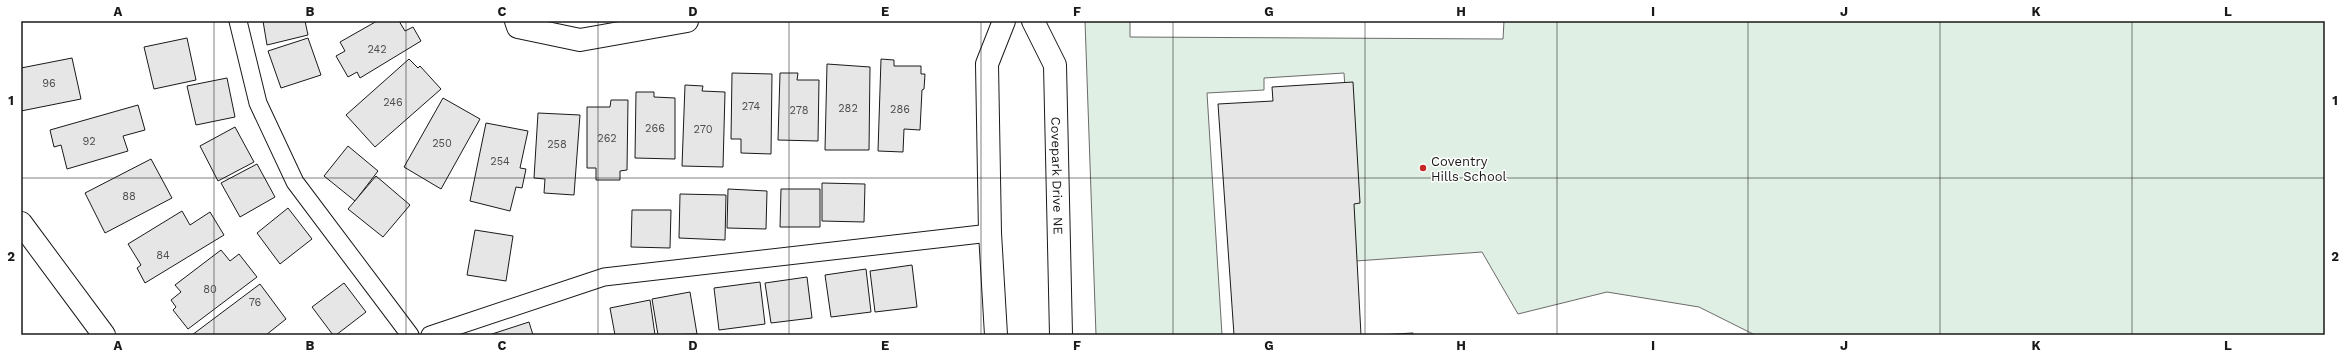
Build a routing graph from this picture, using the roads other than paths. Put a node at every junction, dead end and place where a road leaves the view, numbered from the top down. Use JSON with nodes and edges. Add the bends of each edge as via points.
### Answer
{"nodes":[{"id":1,"x":238,"y":21,"type":"edge"},
{"id":2,"x":516,"y":21,"type":"edge"},
{"id":3,"x":687,"y":21,"type":"edge"},
{"id":4,"x":1004,"y":21,"type":"edge"},
{"id":5,"x":1033,"y":21,"type":"edge"},
{"id":6,"x":21,"y":223,"type":"edge"},
{"id":7,"x":990,"y":233,"type":"junction"},
{"id":8,"x":104,"y":335,"type":"edge"},
{"id":9,"x":410,"y":335,"type":"edge"},
{"id":10,"x":430,"y":335,"type":"edge"},
{"id":11,"x":996,"y":335,"type":"edge"},
{"id":12,"x":1061,"y":335,"type":"edge"}],
"edges":[{"from":1,"to":9,"type":"lane","via":[[258,103],[295,182]]},
{"from":2,"to":3,"type":"street","via":[[518,27],[580,40]]},
{"from":4,"to":7,"type":"street","via":[[987,64]]},
{"from":5,"to":12,"type":"street","name":"Covepark Drive NE","via":[[1055,65]]},
{"from":6,"to":8,"type":"street"},
{"from":7,"to":10,"type":"lane","via":[[604,277]]},
{"from":7,"to":11,"type":"street"}]}
